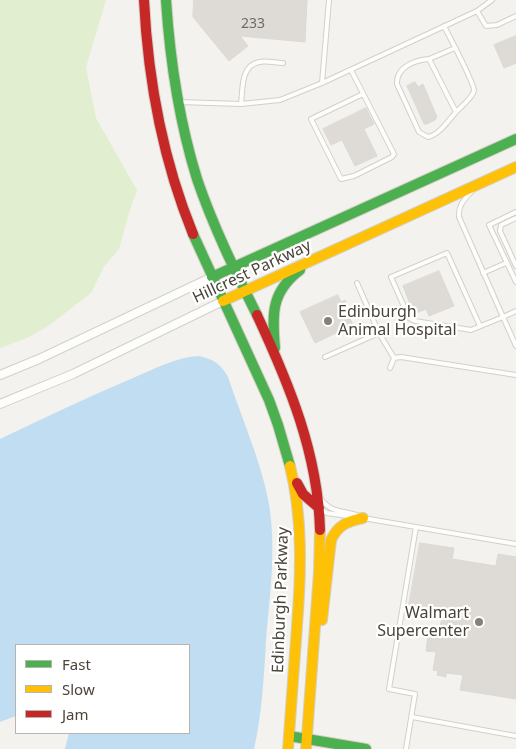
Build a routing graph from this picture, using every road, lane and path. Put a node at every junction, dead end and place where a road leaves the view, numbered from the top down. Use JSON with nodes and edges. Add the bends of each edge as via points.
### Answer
{"nodes":[{"id":1,"x":144,"y":0,"type":"edge"},
{"id":2,"x":166,"y":0,"type":"edge"},
{"id":3,"x":329,"y":0,"type":"edge"},
{"id":4,"x":492,"y":0,"type":"edge"},
{"id":5,"x":477,"y":11,"type":"junction"},
{"id":6,"x":516,"y":16,"type":"edge"},
{"id":7,"x":444,"y":26,"type":"junction"},
{"id":8,"x":455,"y":48,"type":"junction"},
{"id":9,"x":429,"y":58,"type":"junction"},
{"id":10,"x":283,"y":63,"type":"dead end"},
{"id":11,"x":351,"y":70,"type":"junction"},
{"id":12,"x":322,"y":83,"type":"junction"},
{"id":13,"x":363,"y":94,"type":"junction"},
{"id":14,"x":177,"y":102,"type":"junction"},
{"id":15,"x":241,"y":104,"type":"junction"},
{"id":16,"x":456,"y":112,"type":"junction"},
{"id":17,"x":516,"y":139,"type":"edge"},
{"id":18,"x":516,"y":167,"type":"edge"},
{"id":19,"x":478,"y":184,"type":"junction"},
{"id":20,"x":516,"y":212,"type":"edge"},
{"id":21,"x":516,"y":218,"type":"edge"},
{"id":22,"x":324,"y":255,"type":"junction"},
{"id":23,"x":506,"y":263,"type":"junction"},
{"id":24,"x":516,"y":266,"type":"edge"},
{"id":25,"x":233,"y":267,"type":"junction"},
{"id":26,"x":483,"y":273,"type":"junction"},
{"id":27,"x":212,"y":277,"type":"junction"},
{"id":28,"x":516,"y":282,"type":"edge"},
{"id":29,"x":357,"y":283,"type":"dead end"},
{"id":30,"x":244,"y":291,"type":"junction"},
{"id":31,"x":223,"y":301,"type":"junction"},
{"id":32,"x":516,"y":311,"type":"edge"},
{"id":33,"x":503,"y":317,"type":"junction"},
{"id":34,"x":480,"y":326,"type":"junction"},
{"id":35,"x":379,"y":333,"type":"junction"},
{"id":36,"x":516,"y":346,"type":"edge"},
{"id":37,"x":276,"y":356,"type":"junction"},
{"id":38,"x":325,"y":358,"type":"dead end"},
{"id":39,"x":394,"y":358,"type":"junction"},
{"id":40,"x":390,"y":368,"type":"dead end"},
{"id":41,"x":0,"y":375,"type":"edge"},
{"id":42,"x":516,"y":376,"type":"edge"},
{"id":43,"x":0,"y":404,"type":"edge"},
{"id":44,"x":294,"y":478,"type":"junction"},
{"id":45,"x":319,"y":495,"type":"junction"},
{"id":46,"x":319,"y":508,"type":"junction"},
{"id":47,"x":363,"y":518,"type":"junction"},
{"id":48,"x":416,"y":527,"type":"junction"},
{"id":49,"x":516,"y":544,"type":"edge"},
{"id":50,"x":314,"y":647,"type":"junction"},
{"id":51,"x":412,"y":718,"type":"junction"},
{"id":52,"x":289,"y":736,"type":"junction"},
{"id":53,"x":516,"y":736,"type":"edge"},
{"id":54,"x":307,"y":744,"type":"edge"},
{"id":55,"x":288,"y":749,"type":"edge"},
{"id":56,"x":366,"y":749,"type":"edge"},
{"id":57,"x":406,"y":749,"type":"edge"}],
"edges":[{"from":1,"to":27,"type":"main road","name":"Edinburgh Parkway","via":[[148,69],[160,134],[182,206]]},
{"from":2,"to":14,"type":"main road","name":"Edinburgh Parkway"},
{"from":3,"to":12,"type":"lane"},
{"from":4,"to":5,"type":"lane"},
{"from":5,"to":6,"type":"lane","via":[[486,26],[498,25]]},
{"from":5,"to":7,"type":"lane"},
{"from":7,"to":8,"type":"lane"},
{"from":7,"to":11,"type":"lane"},
{"from":8,"to":9,"type":"lane"},
{"from":8,"to":16,"type":"lane","via":[[474,86],[474,91]]},
{"from":9,"to":16,"type":"lane"},
{"from":9,"to":16,"type":"lane","via":[[401,70],[397,78],[420,132],[433,136]]},
{"from":10,"to":15,"type":"lane","via":[[259,62],[250,66],[244,76]]},
{"from":11,"to":12,"type":"lane"},
{"from":11,"to":13,"type":"lane"},
{"from":12,"to":15,"type":"lane","via":[[280,100]]},
{"from":13,"to":13,"type":"lane","via":[[394,154],[354,176],[341,179],[311,119]]},
{"from":14,"to":15,"type":"lane"},
{"from":14,"to":25,"type":"main road","name":"Edinburgh Parkway","via":[[195,173]]},
{"from":17,"to":25,"type":"main road","name":"Hillcrest Parkway"},
{"from":18,"to":19,"type":"main road","name":"Hillcrest Parkway"},
{"from":19,"to":22,"type":"main road","name":"Hillcrest Parkway"},
{"from":19,"to":26,"type":"lane","via":[[458,209]]},
{"from":20,"to":23,"type":"lane","via":[[488,225]]},
{"from":21,"to":24,"type":"lane","via":[[501,225],[500,231]]},
{"from":22,"to":30,"type":"main road","name":"Hillcrest Parkway"},
{"from":22,"to":37,"type":"main road","via":[[287,280],[277,296],[272,311]]},
{"from":23,"to":26,"type":"lane"},
{"from":23,"to":28,"type":"lane"},
{"from":25,"to":27,"type":"main road","name":"Hillcrest Parkway"},
{"from":25,"to":30,"type":"main road","name":"Edinburgh Parkway"},
{"from":26,"to":33,"type":"lane"},
{"from":27,"to":31,"type":"main road","name":"Edinburgh Parkway"},
{"from":27,"to":41,"type":"street","name":"Hillcrest Parkway"},
{"from":29,"to":35,"type":"lane"},
{"from":30,"to":31,"type":"main road","name":"Hillcrest Parkway"},
{"from":30,"to":37,"type":"main road","name":"Edinburgh Parkway"},
{"from":31,"to":43,"type":"street","name":"Hillcrest Parkway","via":[[73,374]]},
{"from":31,"to":44,"type":"main road","name":"Edinburgh Parkway","via":[[270,400]]},
{"from":32,"to":33,"type":"lane"},
{"from":33,"to":34,"type":"lane"},
{"from":33,"to":36,"type":"lane"},
{"from":34,"to":34,"type":"lane","via":[[471,330],[409,318],[391,277],[447,253]]},
{"from":35,"to":38,"type":"lane"},
{"from":35,"to":39,"type":"lane"},
{"from":37,"to":45,"type":"main road","name":"Edinburgh Parkway","via":[[298,411]]},
{"from":39,"to":40,"type":"lane"},
{"from":39,"to":42,"type":"lane","via":[[401,356]]},
{"from":44,"to":46,"type":"main road","via":[[303,494]]},
{"from":44,"to":52,"type":"main road","name":"Edinburgh Parkway","via":[[301,553]]},
{"from":45,"to":46,"type":"main road","name":"Edinburgh Parkway"},
{"from":45,"to":47,"type":"lane","via":[[326,506],[337,512]]},
{"from":46,"to":47,"type":"lane","via":[[327,513]]},
{"from":46,"to":50,"type":"main road","name":"Edinburgh Parkway","via":[[320,556]]},
{"from":47,"to":48,"type":"lane"},
{"from":47,"to":50,"type":"main road","via":[[341,524],[334,531],[323,616]]},
{"from":48,"to":49,"type":"lane"},
{"from":48,"to":51,"type":"lane","via":[[390,689],[415,694]]},
{"from":50,"to":54,"type":"main road","name":"Edinburgh Parkway"},
{"from":51,"to":53,"type":"lane"},
{"from":51,"to":57,"type":"lane"},
{"from":52,"to":54,"type":"main road"},
{"from":52,"to":55,"type":"main road","name":"Edinburgh Parkway"},
{"from":54,"to":56,"type":"main road"}]}
